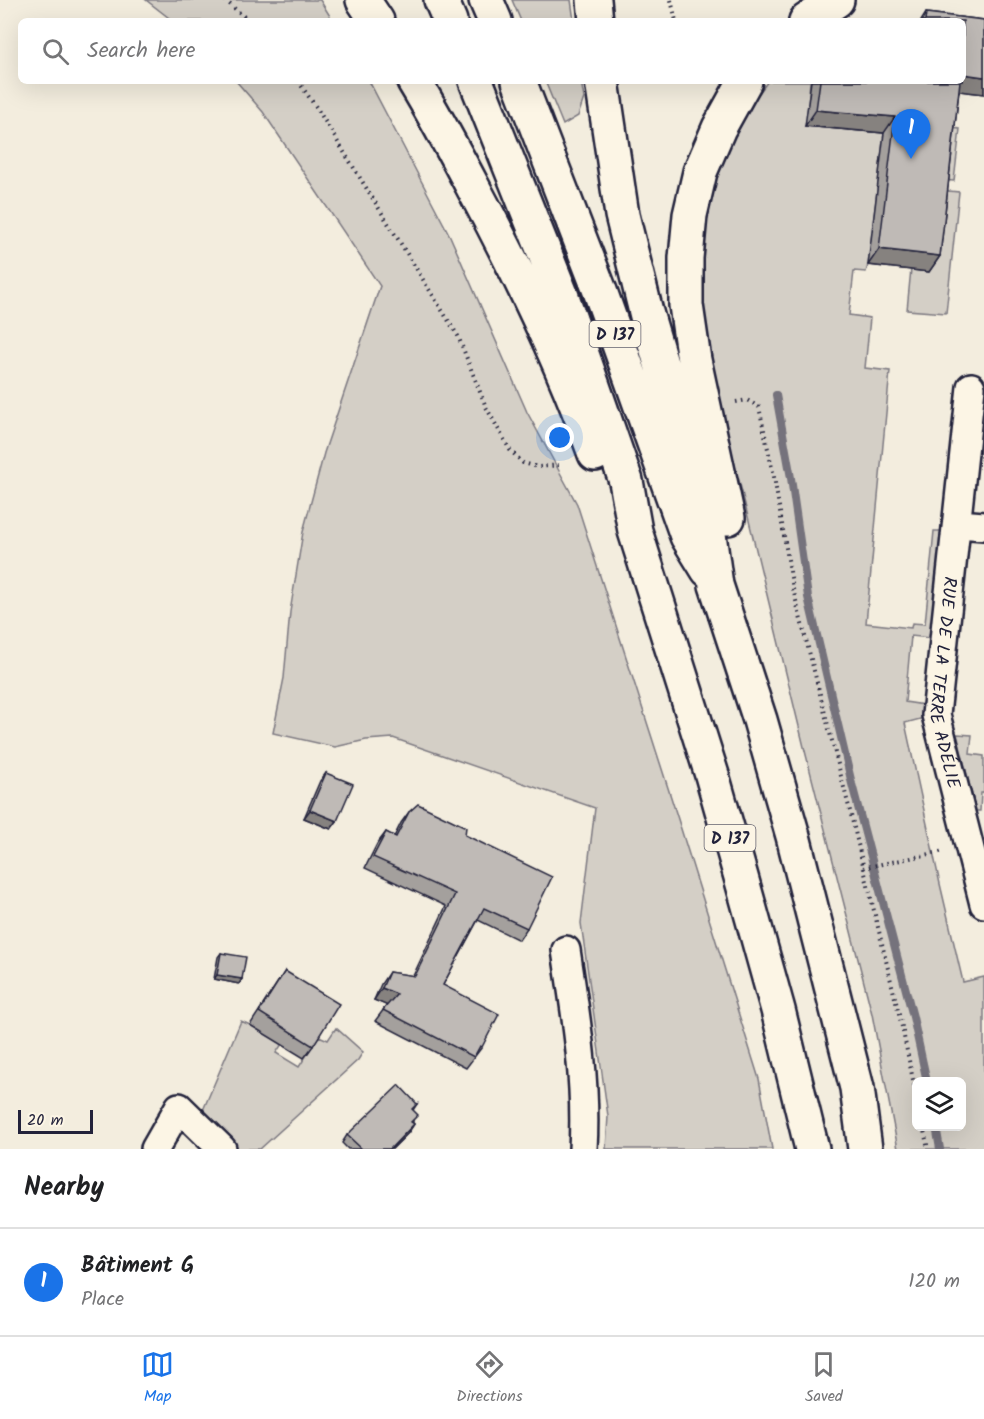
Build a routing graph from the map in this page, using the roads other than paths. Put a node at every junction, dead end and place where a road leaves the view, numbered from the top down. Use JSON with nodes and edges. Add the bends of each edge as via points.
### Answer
{"nodes":[{"id":1,"x":363,"y":0,"type":"edge"},
{"id":2,"x":441,"y":0,"type":"edge"},
{"id":3,"x":486,"y":0,"type":"edge"},
{"id":4,"x":594,"y":0,"type":"edge"},
{"id":5,"x":837,"y":0,"type":"edge"},
{"id":6,"x":375,"y":18,"type":"edge"},
{"id":7,"x":449,"y":18,"type":"edge"},
{"id":8,"x":494,"y":18,"type":"edge"},
{"id":9,"x":596,"y":18,"type":"edge"},
{"id":10,"x":810,"y":18,"type":"edge"},
{"id":11,"x":416,"y":84,"type":"edge"},
{"id":12,"x":477,"y":84,"type":"edge"},
{"id":13,"x":520,"y":84,"type":"edge"},
{"id":14,"x":602,"y":84,"type":"edge"},
{"id":15,"x":743,"y":84,"type":"edge"},
{"id":16,"x":971,"y":387,"type":"dead end"},
{"id":17,"x":971,"y":525,"type":"edge"},
{"id":18,"x":635,"y":531,"type":"junction"},
{"id":19,"x":716,"y":585,"type":"junction"},
{"id":20,"x":984,"y":904,"type":"edge"},
{"id":21,"x":566,"y":950,"type":"dead end"},
{"id":22,"x":155,"y":1149,"type":"edge"},
{"id":23,"x":222,"y":1149,"type":"edge"},
{"id":24,"x":583,"y":1149,"type":"edge"},
{"id":25,"x":812,"y":1149,"type":"edge"},
{"id":26,"x":865,"y":1149,"type":"edge"}],
"edges":[{"from":1,"to":6,"type":"highway"},
{"from":2,"to":7,"type":"highway"},
{"from":3,"to":8,"type":"highway"},
{"from":4,"to":9,"type":"highway"},
{"from":5,"to":10,"type":"highway"},
{"from":11,"to":18,"type":"highway","via":[[504,243],[584,423],[606,488]]},
{"from":12,"to":18,"type":"highway","number":"D 137","via":[[593,383],[626,481]]},
{"from":13,"to":19,"type":"highway","number":"D 137","via":[[600,291],[687,536]]},
{"from":14,"to":19,"type":"highway","via":[[622,215],[647,316],[707,520]]},
{"from":15,"to":19,"type":"highway","via":[[700,172],[686,258],[686,305],[694,360],[728,516]]},
{"from":16,"to":17,"type":"street","name":"RUE DE LA TERRE ADÉLIE"},
{"from":17,"to":20,"type":"street","name":"RUE DE LA TERRE ADÉLIE","via":[[936,715]]},
{"from":18,"to":25,"type":"highway","number":"D 137","via":[[735,854]]},
{"from":19,"to":26,"type":"highway","number":"D 137","via":[[793,836],[857,1088]]},
{"from":21,"to":24,"type":"street","via":[[579,1032]]},
{"from":22,"to":23,"type":"street","via":[[179,1107]]}]}
